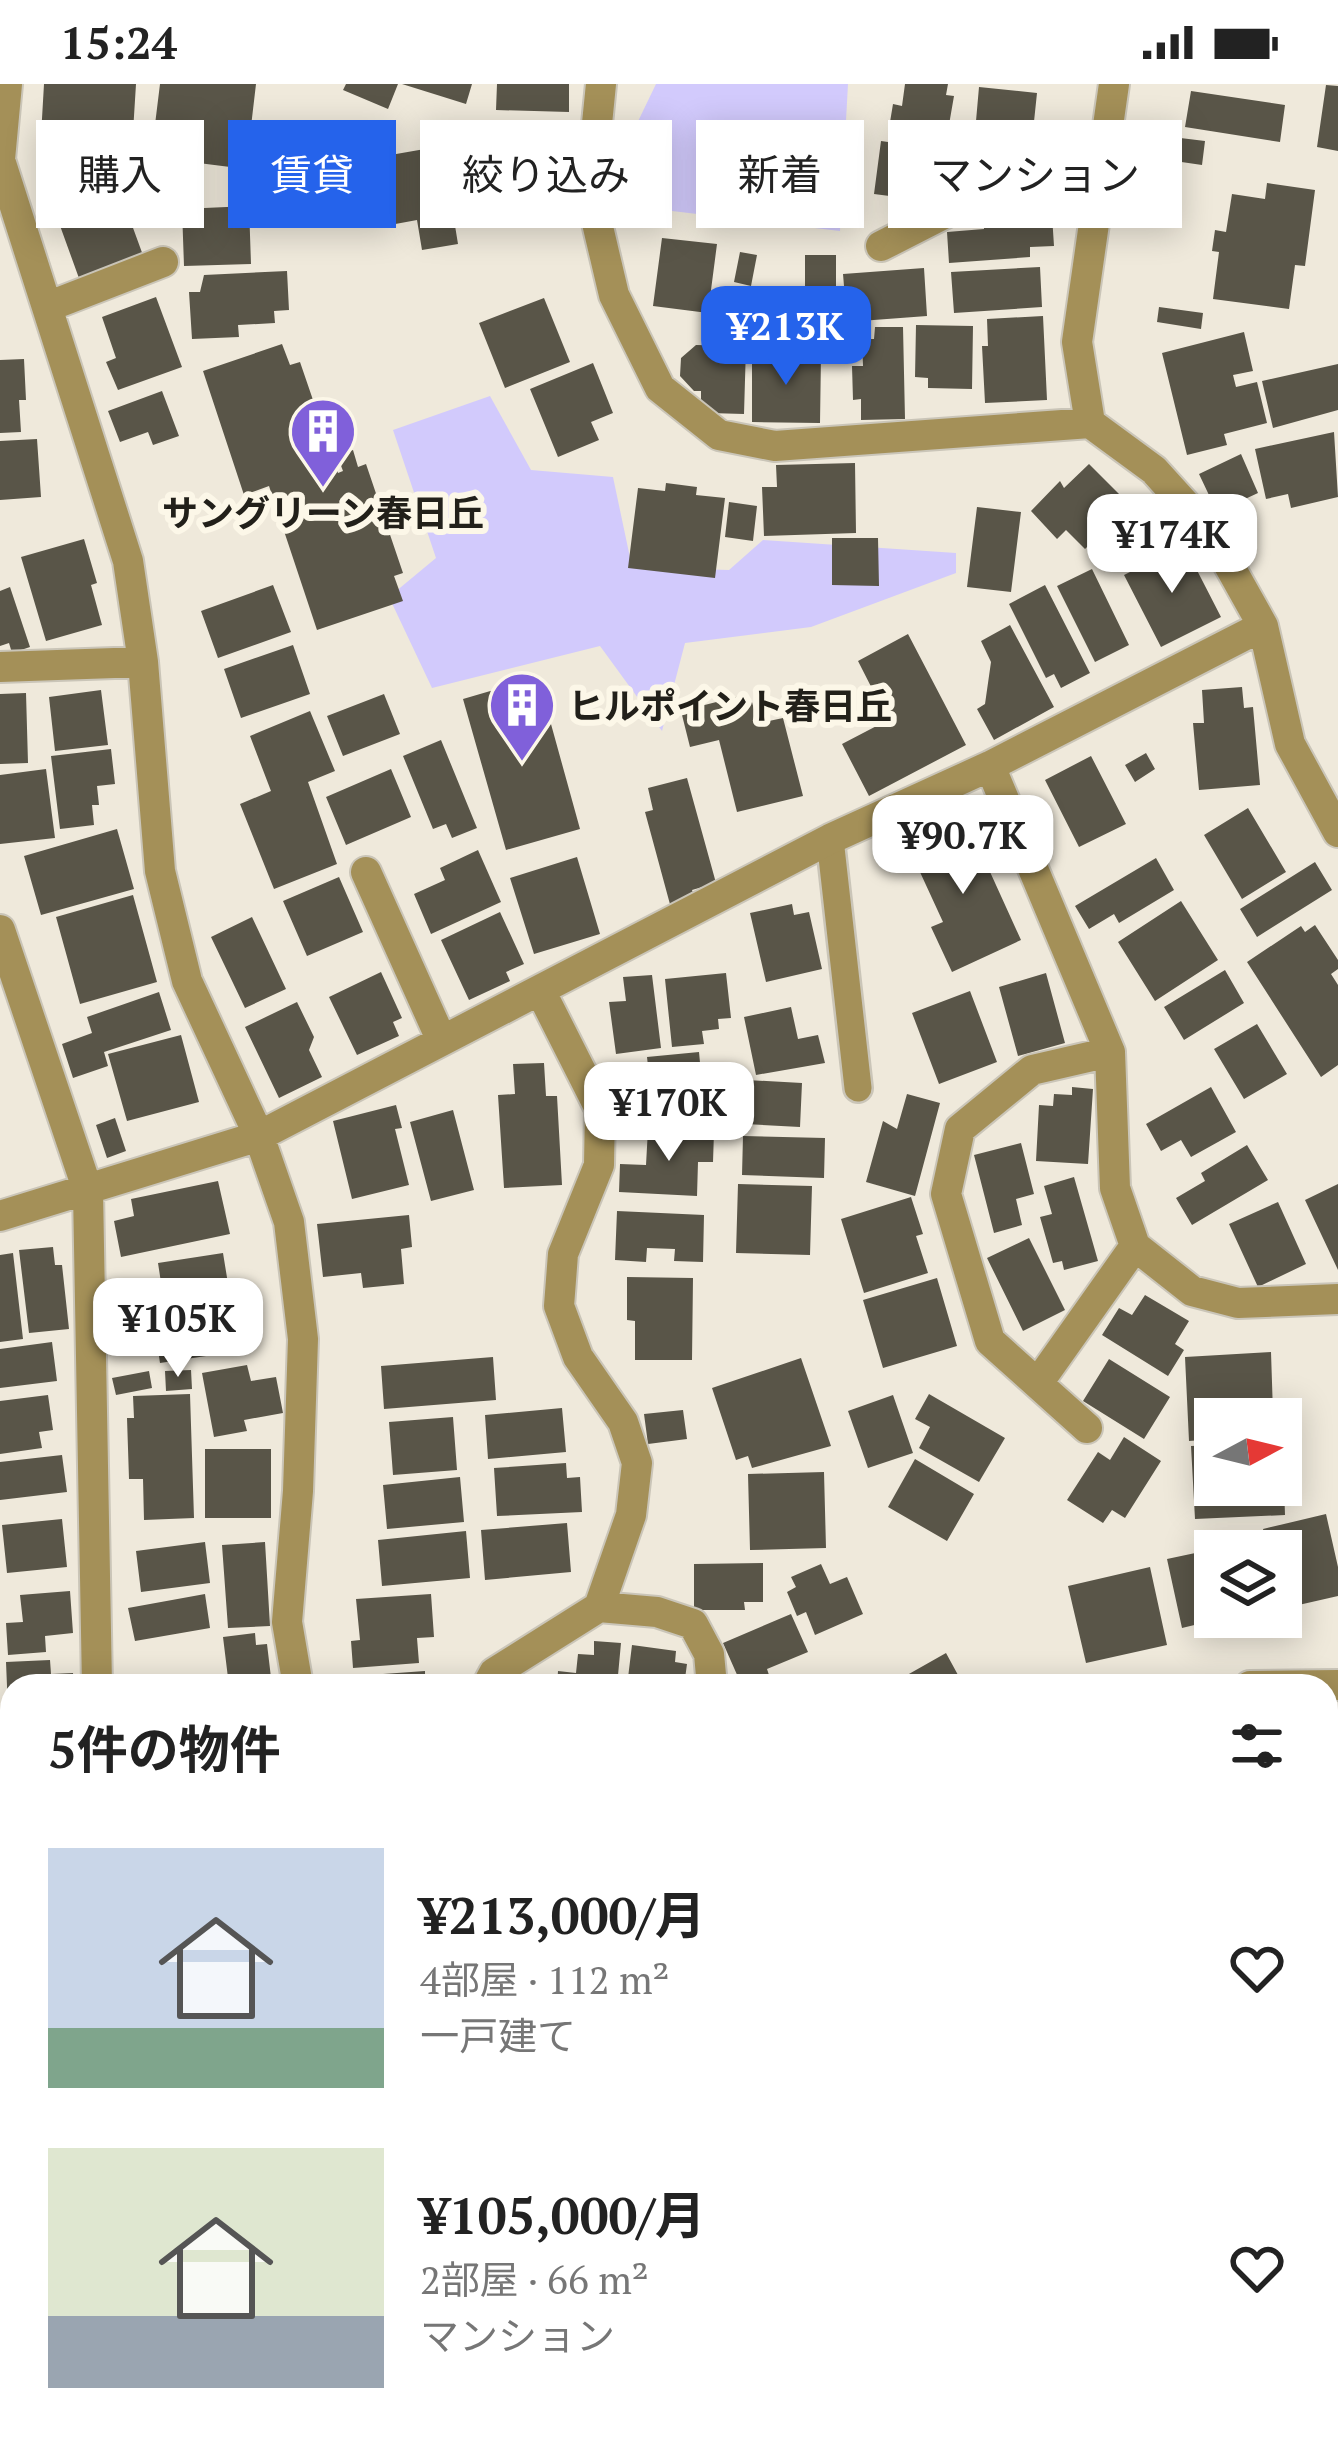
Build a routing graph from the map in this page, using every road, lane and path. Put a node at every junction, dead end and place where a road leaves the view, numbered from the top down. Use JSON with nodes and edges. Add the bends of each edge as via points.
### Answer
{"nodes":[{"id":1,"x":7,"y":84,"type":"edge"},
{"id":2,"x":601,"y":84,"type":"edge"},
{"id":3,"x":1114,"y":84,"type":"edge"},
{"id":4,"x":1111,"y":120,"type":"edge"},
{"id":5,"x":0,"y":159,"type":"edge"},
{"id":6,"x":916,"y":228,"type":"edge"},
{"id":7,"x":1095,"y":228,"type":"edge"},
{"id":8,"x":881,"y":246,"type":"dead end"},
{"id":9,"x":164,"y":262,"type":"dead end"},
{"id":10,"x":46,"y":307,"type":"junction"},
{"id":11,"x":1090,"y":423,"type":"junction"},
{"id":12,"x":1262,"y":626,"type":"junction"},
{"id":13,"x":143,"y":662,"type":"junction"},
{"id":14,"x":0,"y":667,"type":"edge"},
{"id":15,"x":990,"y":766,"type":"junction"},
{"id":16,"x":1338,"y":832,"type":"edge"},
{"id":17,"x":830,"y":839,"type":"junction"},
{"id":18,"x":366,"y":872,"type":"dead end"},
{"id":19,"x":0,"y":930,"type":"edge"},
{"id":20,"x":540,"y":990,"type":"junction"},
{"id":21,"x":441,"y":1039,"type":"junction"},
{"id":22,"x":1110,"y":1052,"type":"junction"},
{"id":23,"x":857,"y":1088,"type":"dead end"},
{"id":24,"x":259,"y":1136,"type":"junction"},
{"id":25,"x":88,"y":1191,"type":"junction"},
{"id":26,"x":0,"y":1216,"type":"edge"},
{"id":27,"x":1135,"y":1246,"type":"junction"},
{"id":28,"x":1338,"y":1299,"type":"edge"},
{"id":29,"x":1038,"y":1382,"type":"junction"},
{"id":30,"x":1087,"y":1428,"type":"dead end"},
{"id":31,"x":599,"y":1607,"type":"junction"},
{"id":32,"x":97,"y":1674,"type":"edge"},
{"id":33,"x":296,"y":1674,"type":"edge"},
{"id":34,"x":493,"y":1674,"type":"edge"},
{"id":35,"x":711,"y":1674,"type":"edge"}],
"edges":[{"from":1,"to":5,"type":"street"},
{"from":2,"to":11,"type":"street","via":[[590,193],[614,295],[660,388],[719,435],[775,446]]},
{"from":3,"to":4,"type":"street"},
{"from":5,"to":10,"type":"street"},
{"from":6,"to":8,"type":"street"},
{"from":7,"to":11,"type":"street","via":[[1078,342]]},
{"from":9,"to":10,"type":"street"},
{"from":10,"to":13,"type":"street","via":[[128,561]]},
{"from":11,"to":12,"type":"street","via":[[1154,470],[1210,533]]},
{"from":12,"to":15,"type":"street"},
{"from":12,"to":16,"type":"street","via":[[1291,744]]},
{"from":13,"to":14,"type":"street"},
{"from":13,"to":24,"type":"street","via":[[160,871],[181,959]]},
{"from":15,"to":17,"type":"street"},
{"from":15,"to":22,"type":"street"},
{"from":17,"to":20,"type":"street"},
{"from":17,"to":23,"type":"lane"},
{"from":18,"to":21,"type":"street"},
{"from":19,"to":25,"type":"street"},
{"from":20,"to":21,"type":"street"},
{"from":20,"to":31,"type":"street","via":[[600,1109],[598,1165],[562,1254],[560,1306],[578,1357],[623,1422],[638,1462],[631,1515]]},
{"from":21,"to":24,"type":"street"},
{"from":22,"to":27,"type":"street","via":[[1114,1188]]},
{"from":22,"to":29,"type":"street","via":[[1032,1070],[960,1130],[946,1194],[989,1341]]},
{"from":24,"to":25,"type":"street"},
{"from":24,"to":33,"type":"street","via":[[289,1222],[303,1339],[287,1622]]},
{"from":25,"to":26,"type":"street"},
{"from":25,"to":32,"type":"street"},
{"from":27,"to":28,"type":"street","via":[[1192,1291],[1238,1303]]},
{"from":27,"to":29,"type":"street"},
{"from":29,"to":30,"type":"street"},
{"from":31,"to":34,"type":"street"},
{"from":31,"to":35,"type":"street","via":[[693,1624]]}]}
